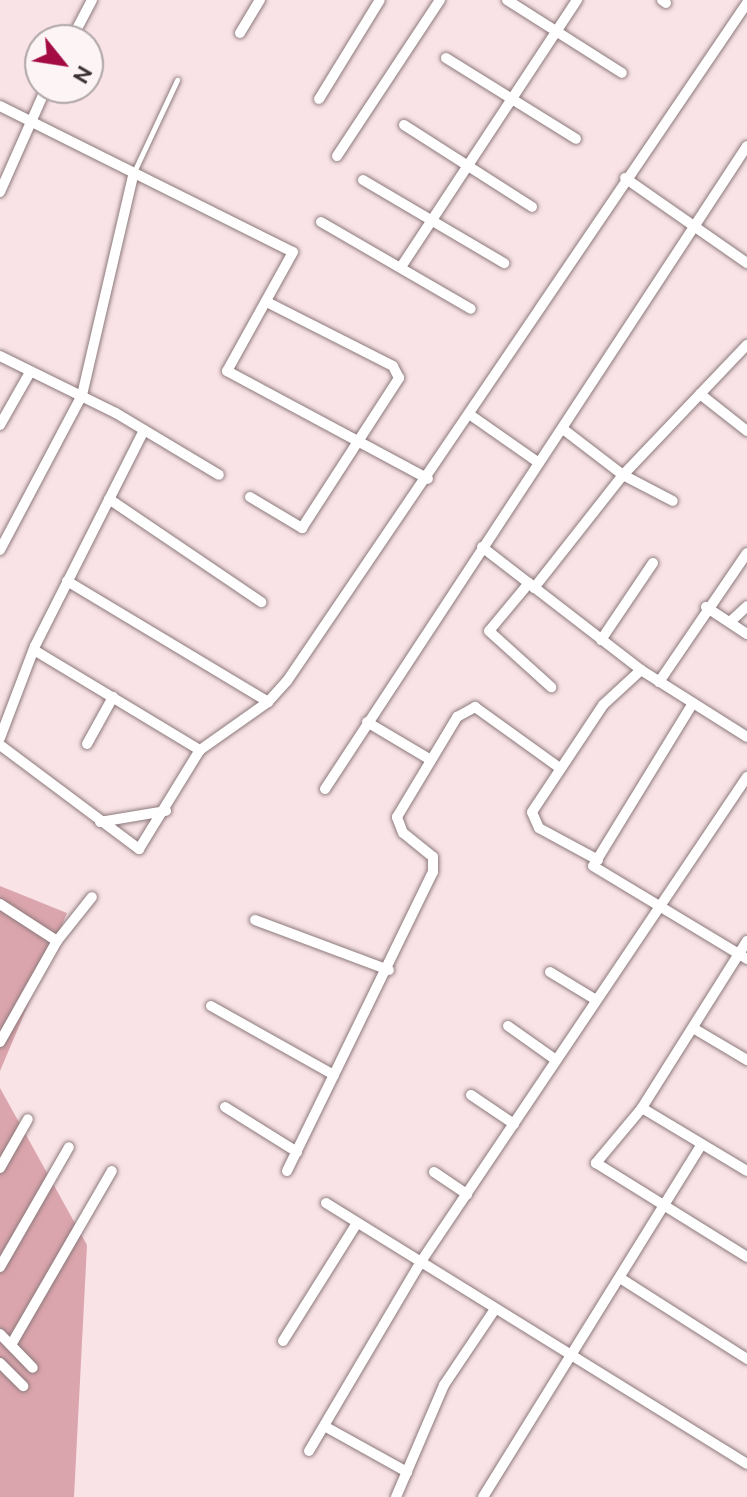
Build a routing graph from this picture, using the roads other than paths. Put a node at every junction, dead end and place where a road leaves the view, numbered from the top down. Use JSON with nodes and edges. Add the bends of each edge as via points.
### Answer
{"nodes":[{"id":1,"x":260,"y":0,"type":"edge"},
{"id":2,"x":380,"y":0,"type":"edge"},
{"id":3,"x":440,"y":0,"type":"edge"},
{"id":4,"x":507,"y":0,"type":"edge"},
{"id":5,"x":577,"y":0,"type":"edge"},
{"id":6,"x":90,"y":1,"type":"edge"},
{"id":7,"x":747,"y":3,"type":"edge"},
{"id":8,"x":79,"y":24,"type":"edge"},
{"id":9,"x":556,"y":31,"type":"junction"},
{"id":10,"x":240,"y":33,"type":"dead end"},
{"id":11,"x":446,"y":58,"type":"dead end"},
{"id":12,"x":622,"y":73,"type":"dead end"},
{"id":13,"x":177,"y":80,"type":"dead end"},
{"id":14,"x":511,"y":98,"type":"junction"},
{"id":15,"x":319,"y":99,"type":"dead end"},
{"id":16,"x":38,"y":104,"type":"edge"},
{"id":17,"x":0,"y":106,"type":"edge"},
{"id":18,"x":27,"y":124,"type":"junction"},
{"id":19,"x":404,"y":125,"type":"dead end"},
{"id":20,"x":576,"y":139,"type":"dead end"},
{"id":21,"x":747,"y":146,"type":"edge"},
{"id":22,"x":337,"y":156,"type":"dead end"},
{"id":23,"x":467,"y":167,"type":"junction"},
{"id":24,"x":133,"y":175,"type":"junction"},
{"id":25,"x":625,"y":178,"type":"junction"},
{"id":26,"x":363,"y":180,"type":"dead end"},
{"id":27,"x":0,"y":192,"type":"edge"},
{"id":28,"x":532,"y":207,"type":"dead end"},
{"id":29,"x":432,"y":220,"type":"junction"},
{"id":30,"x":321,"y":222,"type":"dead end"},
{"id":31,"x":694,"y":226,"type":"junction"},
{"id":32,"x":504,"y":263,"type":"dead end"},
{"id":33,"x":747,"y":263,"type":"edge"},
{"id":34,"x":401,"y":267,"type":"junction"},
{"id":35,"x":267,"y":302,"type":"junction"},
{"id":36,"x":471,"y":309,"type":"dead end"},
{"id":37,"x":747,"y":345,"type":"edge"},
{"id":38,"x":0,"y":356,"type":"edge"},
{"id":39,"x":29,"y":374,"type":"junction"},
{"id":40,"x":700,"y":394,"type":"junction"},
{"id":41,"x":82,"y":395,"type":"junction"},
{"id":42,"x":469,"y":414,"type":"junction"},
{"id":43,"x":0,"y":425,"type":"edge"},
{"id":44,"x":563,"y":429,"type":"junction"},
{"id":45,"x":144,"y":430,"type":"junction"},
{"id":46,"x":747,"y":431,"type":"edge"},
{"id":47,"x":357,"y":440,"type":"junction"},
{"id":48,"x":539,"y":463,"type":"junction"},
{"id":49,"x":219,"y":475,"type":"dead end"},
{"id":50,"x":623,"y":475,"type":"junction"},
{"id":51,"x":428,"y":479,"type":"junction"},
{"id":52,"x":250,"y":497,"type":"dead end"},
{"id":53,"x":109,"y":499,"type":"junction"},
{"id":54,"x":673,"y":501,"type":"dead end"},
{"id":55,"x":482,"y":547,"type":"junction"},
{"id":56,"x":0,"y":550,"type":"edge"},
{"id":57,"x":747,"y":553,"type":"edge"},
{"id":58,"x":653,"y":563,"type":"dead end"},
{"id":59,"x":67,"y":581,"type":"junction"},
{"id":60,"x":531,"y":586,"type":"junction"},
{"id":61,"x":261,"y":602,"type":"dead end"},
{"id":62,"x":747,"y":606,"type":"edge"},
{"id":63,"x":706,"y":607,"type":"junction"},
{"id":64,"x":730,"y":622,"type":"junction"},
{"id":65,"x":747,"y":634,"type":"edge"},
{"id":66,"x":601,"y":640,"type":"junction"},
{"id":67,"x":34,"y":650,"type":"junction"},
{"id":68,"x":641,"y":670,"type":"junction"},
{"id":69,"x":659,"y":682,"type":"junction"},
{"id":70,"x":551,"y":687,"type":"dead end"},
{"id":71,"x":113,"y":697,"type":"junction"},
{"id":72,"x":268,"y":702,"type":"junction"},
{"id":73,"x":693,"y":703,"type":"junction"},
{"id":74,"x":367,"y":722,"type":"junction"},
{"id":75,"x":747,"y":737,"type":"edge"},
{"id":76,"x":0,"y":738,"type":"edge"},
{"id":77,"x":87,"y":744,"type":"dead end"},
{"id":78,"x":0,"y":745,"type":"edge"},
{"id":79,"x":200,"y":750,"type":"junction"},
{"id":80,"x":431,"y":760,"type":"junction"},
{"id":81,"x":557,"y":766,"type":"junction"},
{"id":82,"x":747,"y":777,"type":"edge"},
{"id":83,"x":325,"y":789,"type":"dead end"},
{"id":84,"x":166,"y":811,"type":"junction"},
{"id":85,"x":100,"y":822,"type":"junction"},
{"id":86,"x":598,"y":860,"type":"junction"},
{"id":87,"x":92,"y":897,"type":"dead end"},
{"id":88,"x":0,"y":904,"type":"edge"},
{"id":89,"x":658,"y":909,"type":"junction"},
{"id":90,"x":255,"y":920,"type":"dead end"},
{"id":91,"x":57,"y":941,"type":"junction"},
{"id":92,"x":747,"y":941,"type":"edge"},
{"id":93,"x":743,"y":956,"type":"edge"},
{"id":94,"x":389,"y":970,"type":"junction"},
{"id":95,"x":550,"y":972,"type":"dead end"},
{"id":96,"x":596,"y":1000,"type":"junction"},
{"id":97,"x":211,"y":1006,"type":"dead end"},
{"id":98,"x":508,"y":1026,"type":"dead end"},
{"id":99,"x":693,"y":1028,"type":"junction"},
{"id":100,"x":0,"y":1042,"type":"edge"},
{"id":101,"x":556,"y":1060,"type":"junction"},
{"id":102,"x":747,"y":1060,"type":"edge"},
{"id":103,"x":334,"y":1075,"type":"junction"},
{"id":104,"x":471,"y":1095,"type":"dead end"},
{"id":105,"x":225,"y":1107,"type":"dead end"},
{"id":106,"x":642,"y":1108,"type":"junction"},
{"id":107,"x":28,"y":1119,"type":"dead end"},
{"id":108,"x":514,"y":1124,"type":"junction"},
{"id":109,"x":702,"y":1144,"type":"junction"},
{"id":110,"x":69,"y":1147,"type":"dead end"},
{"id":111,"x":297,"y":1152,"type":"junction"},
{"id":112,"x":0,"y":1168,"type":"edge"},
{"id":113,"x":112,"y":1171,"type":"dead end"},
{"id":114,"x":287,"y":1171,"type":"dead end"},
{"id":115,"x":747,"y":1171,"type":"edge"},
{"id":116,"x":434,"y":1172,"type":"dead end"},
{"id":117,"x":467,"y":1194,"type":"junction"},
{"id":118,"x":326,"y":1203,"type":"dead end"},
{"id":119,"x":664,"y":1206,"type":"junction"},
{"id":120,"x":357,"y":1223,"type":"junction"},
{"id":121,"x":747,"y":1257,"type":"edge"},
{"id":122,"x":420,"y":1263,"type":"junction"},
{"id":123,"x":0,"y":1267,"type":"edge"},
{"id":124,"x":620,"y":1278,"type":"junction"},
{"id":125,"x":495,"y":1309,"type":"junction"},
{"id":126,"x":0,"y":1334,"type":"edge"},
{"id":127,"x":283,"y":1341,"type":"dead end"},
{"id":128,"x":11,"y":1345,"type":"junction"},
{"id":129,"x":572,"y":1357,"type":"junction"},
{"id":130,"x":747,"y":1359,"type":"edge"},
{"id":131,"x":33,"y":1368,"type":"dead end"},
{"id":132,"x":2,"y":1370,"type":"edge"},
{"id":133,"x":23,"y":1386,"type":"dead end"},
{"id":134,"x":326,"y":1427,"type":"junction"},
{"id":135,"x":309,"y":1451,"type":"dead end"},
{"id":136,"x":747,"y":1464,"type":"edge"},
{"id":137,"x":407,"y":1472,"type":"junction"},
{"id":138,"x":396,"y":1497,"type":"edge"},
{"id":139,"x":483,"y":1497,"type":"edge"}],
"edges":[{"from":1,"to":10,"type":"street"},
{"from":2,"to":15,"type":"street"},
{"from":3,"to":22,"type":"street"},
{"from":4,"to":9,"type":"street"},
{"from":5,"to":9,"type":"street"},
{"from":6,"to":8,"type":"street"},
{"from":7,"to":25,"type":"street"},
{"from":9,"to":12,"type":"street"},
{"from":9,"to":14,"type":"street"},
{"from":11,"to":14,"type":"street"},
{"from":13,"to":24,"type":"lane"},
{"from":14,"to":20,"type":"street"},
{"from":14,"to":23,"type":"street"},
{"from":16,"to":18,"type":"street"},
{"from":17,"to":18,"type":"street"},
{"from":18,"to":24,"type":"street"},
{"from":18,"to":27,"type":"street"},
{"from":19,"to":23,"type":"street"},
{"from":21,"to":31,"type":"street"},
{"from":23,"to":28,"type":"street"},
{"from":23,"to":29,"type":"street"},
{"from":24,"to":35,"type":"street","via":[[293,252]]},
{"from":24,"to":41,"type":"street"},
{"from":25,"to":31,"type":"street"},
{"from":25,"to":42,"type":"street"},
{"from":26,"to":29,"type":"street"},
{"from":29,"to":32,"type":"street"},
{"from":29,"to":34,"type":"street"},
{"from":30,"to":34,"type":"street"},
{"from":31,"to":33,"type":"street"},
{"from":31,"to":44,"type":"street"},
{"from":34,"to":36,"type":"street"},
{"from":35,"to":47,"type":"street","via":[[227,371]]},
{"from":35,"to":47,"type":"street","via":[[399,371],[397,385]]},
{"from":37,"to":40,"type":"street"},
{"from":38,"to":39,"type":"street"},
{"from":39,"to":41,"type":"street"},
{"from":39,"to":43,"type":"street"},
{"from":40,"to":46,"type":"street"},
{"from":40,"to":50,"type":"street"},
{"from":41,"to":45,"type":"street"},
{"from":41,"to":56,"type":"street"},
{"from":42,"to":48,"type":"street"},
{"from":42,"to":51,"type":"street"},
{"from":44,"to":48,"type":"street"},
{"from":44,"to":50,"type":"street"},
{"from":45,"to":49,"type":"street"},
{"from":45,"to":53,"type":"street"},
{"from":47,"to":51,"type":"street"},
{"from":47,"to":52,"type":"street","via":[[302,528]]},
{"from":48,"to":55,"type":"street"},
{"from":50,"to":54,"type":"street"},
{"from":50,"to":60,"type":"street"},
{"from":51,"to":72,"type":"street"},
{"from":53,"to":59,"type":"street"},
{"from":53,"to":61,"type":"street"},
{"from":55,"to":60,"type":"street"},
{"from":55,"to":74,"type":"street"},
{"from":57,"to":63,"type":"street"},
{"from":58,"to":66,"type":"street"},
{"from":59,"to":67,"type":"street"},
{"from":59,"to":72,"type":"street"},
{"from":60,"to":66,"type":"street"},
{"from":60,"to":70,"type":"street","via":[[489,631]]},
{"from":62,"to":64,"type":"street"},
{"from":63,"to":64,"type":"street"},
{"from":63,"to":69,"type":"street"},
{"from":64,"to":65,"type":"street"},
{"from":66,"to":68,"type":"street"},
{"from":67,"to":71,"type":"street"},
{"from":67,"to":76,"type":"street"},
{"from":68,"to":69,"type":"street"},
{"from":68,"to":81,"type":"street","via":[[603,705]]},
{"from":69,"to":73,"type":"street"},
{"from":71,"to":77,"type":"street"},
{"from":71,"to":79,"type":"street"},
{"from":72,"to":79,"type":"street"},
{"from":73,"to":75,"type":"street"},
{"from":73,"to":86,"type":"street"},
{"from":74,"to":80,"type":"street"},
{"from":74,"to":83,"type":"street"},
{"from":78,"to":85,"type":"street"},
{"from":79,"to":84,"type":"street"},
{"from":80,"to":81,"type":"street","via":[[457,717],[475,707]]},
{"from":80,"to":94,"type":"street","via":[[397,817],[403,833],[435,863]]},
{"from":81,"to":86,"type":"street","via":[[531,820]]},
{"from":82,"to":89,"type":"street"},
{"from":84,"to":85,"type":"street"},
{"from":84,"to":85,"type":"street","via":[[139,849]]},
{"from":86,"to":89,"type":"street","via":[[593,866]]},
{"from":87,"to":91,"type":"street"},
{"from":88,"to":91,"type":"street"},
{"from":89,"to":93,"type":"street"},
{"from":89,"to":96,"type":"street"},
{"from":90,"to":94,"type":"street"},
{"from":91,"to":100,"type":"street"},
{"from":92,"to":93,"type":"street"},
{"from":93,"to":99,"type":"street"},
{"from":94,"to":103,"type":"street"},
{"from":95,"to":96,"type":"street"},
{"from":96,"to":101,"type":"street"},
{"from":97,"to":103,"type":"street"},
{"from":98,"to":101,"type":"street"},
{"from":99,"to":102,"type":"street"},
{"from":99,"to":106,"type":"street"},
{"from":101,"to":108,"type":"street"},
{"from":103,"to":111,"type":"street"},
{"from":104,"to":108,"type":"street"},
{"from":105,"to":111,"type":"street"},
{"from":106,"to":109,"type":"street"},
{"from":106,"to":119,"type":"street","via":[[596,1163]]},
{"from":107,"to":112,"type":"street"},
{"from":108,"to":117,"type":"street"},
{"from":109,"to":115,"type":"street"},
{"from":109,"to":119,"type":"street"},
{"from":110,"to":123,"type":"street"},
{"from":111,"to":114,"type":"street"},
{"from":113,"to":128,"type":"street"},
{"from":116,"to":117,"type":"street"},
{"from":117,"to":122,"type":"street"},
{"from":118,"to":120,"type":"street"},
{"from":119,"to":121,"type":"street"},
{"from":119,"to":124,"type":"street"},
{"from":120,"to":122,"type":"street"},
{"from":120,"to":127,"type":"street"},
{"from":122,"to":125,"type":"street"},
{"from":122,"to":134,"type":"street"},
{"from":124,"to":129,"type":"street"},
{"from":124,"to":130,"type":"street"},
{"from":125,"to":129,"type":"street"},
{"from":125,"to":137,"type":"street","via":[[444,1385]]},
{"from":126,"to":128,"type":"street"},
{"from":128,"to":131,"type":"street"},
{"from":129,"to":136,"type":"street"},
{"from":129,"to":139,"type":"street"},
{"from":132,"to":133,"type":"street"},
{"from":134,"to":135,"type":"street"},
{"from":134,"to":137,"type":"street"},
{"from":137,"to":138,"type":"street"}]}
